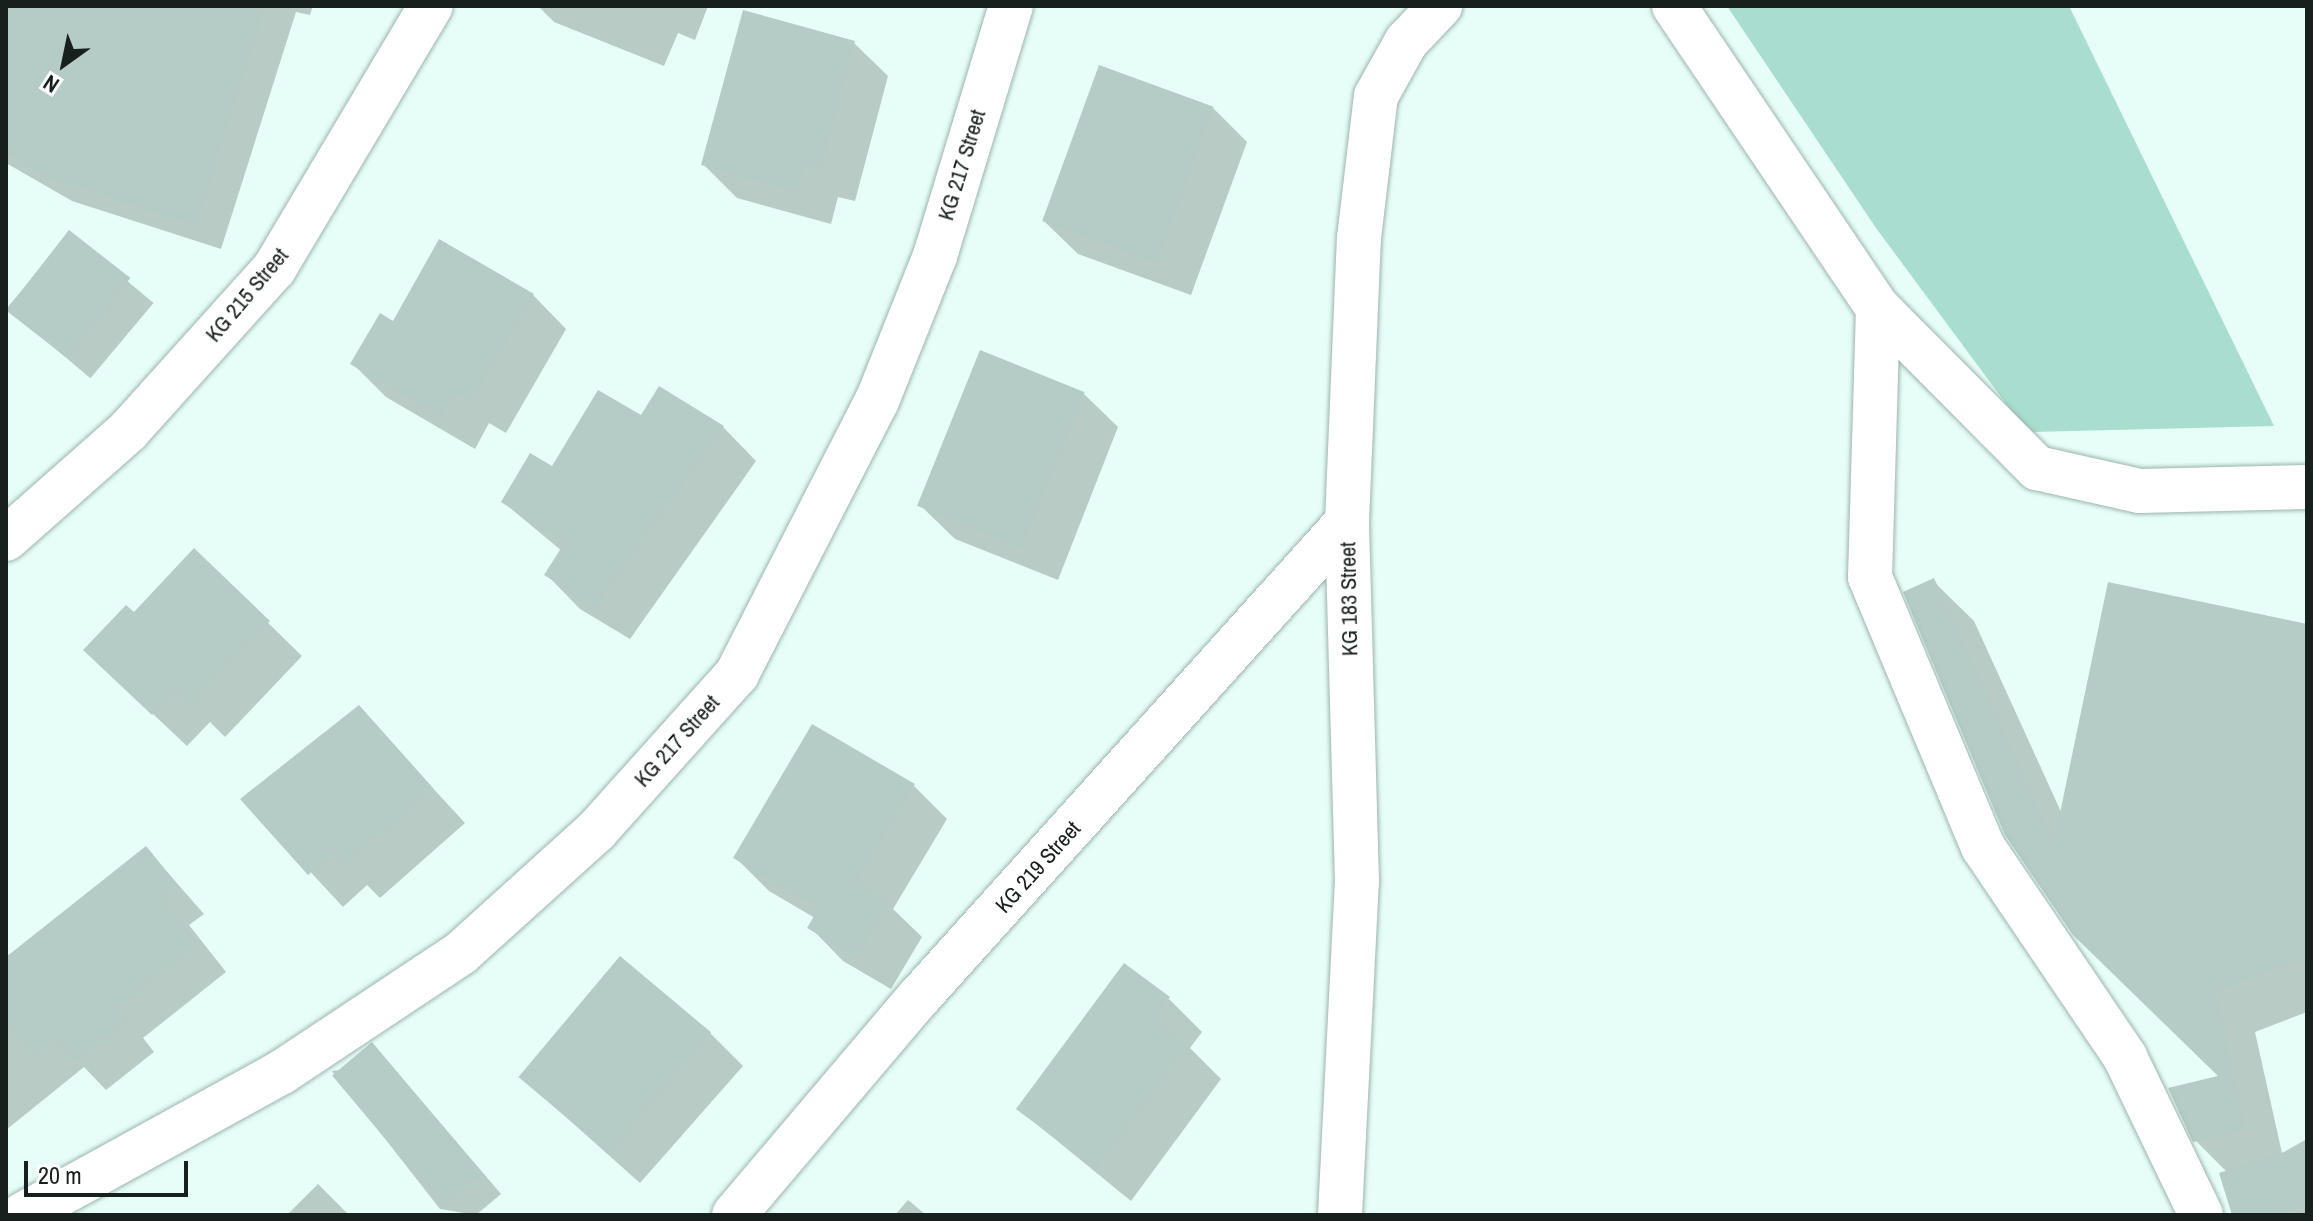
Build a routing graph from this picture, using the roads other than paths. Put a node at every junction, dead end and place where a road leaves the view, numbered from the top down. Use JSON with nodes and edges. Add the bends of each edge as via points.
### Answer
{"nodes":[{"id":1,"x":431,"y":6,"type":"edge"},
{"id":2,"x":1011,"y":6,"type":"edge"},
{"id":3,"x":1440,"y":6,"type":"edge"},
{"id":4,"x":1674,"y":6,"type":"edge"},
{"id":5,"x":1878,"y":308,"type":"junction"},
{"id":6,"x":2307,"y":487,"type":"edge"},
{"id":7,"x":1347,"y":522,"type":"junction"},
{"id":8,"x":6,"y":539,"type":"edge"},
{"id":9,"x":22,"y":1215,"type":"edge"},
{"id":10,"x":734,"y":1215,"type":"edge"},
{"id":11,"x":1340,"y":1215,"type":"edge"},
{"id":12,"x":2201,"y":1215,"type":"edge"}],
"edges":[{"from":1,"to":8,"type":"street","name":"KG 215 Street","via":[[274,269],[128,431]]},
{"from":2,"to":9,"type":"street","name":"KG 217 Street","via":[[935,256],[877,401],[737,674],[597,830],[461,953],[282,1072]]},
{"from":3,"to":7,"type":"street","name":"KG 183 Street","via":[[1406,42],[1376,96],[1359,238]]},
{"from":4,"to":5,"type":"street"},
{"from":5,"to":6,"type":"street","via":[[2037,468],[2139,491]]},
{"from":5,"to":12,"type":"street","via":[[1870,577],[1983,847],[2125,1057]]},
{"from":7,"to":10,"type":"street","name":"KG 219 Street","via":[[920,996]]},
{"from":7,"to":11,"type":"street","name":"KG 183 Street","via":[[1357,882]]}]}
